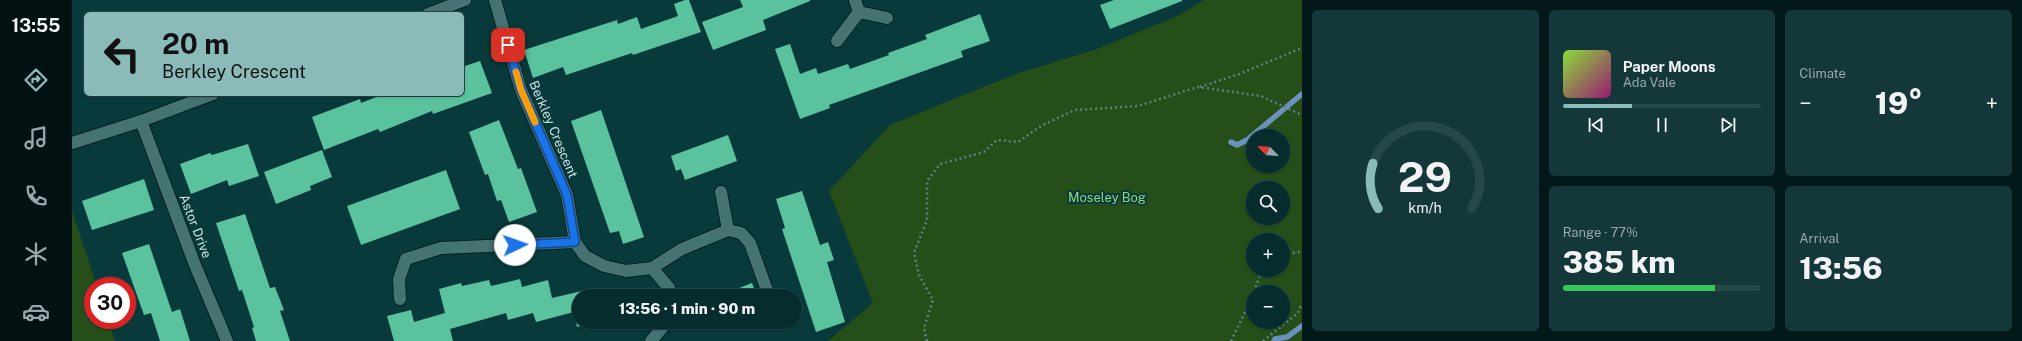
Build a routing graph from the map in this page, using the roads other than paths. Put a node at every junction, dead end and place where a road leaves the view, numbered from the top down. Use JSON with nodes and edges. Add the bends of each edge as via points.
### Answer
{"nodes":[{"id":1,"x":465,"y":0,"type":"edge"},
{"id":2,"x":496,"y":0,"type":"edge"},
{"id":3,"x":855,"y":0,"type":"edge"},
{"id":4,"x":433,"y":12,"type":"edge"},
{"id":5,"x":860,"y":12,"type":"junction"},
{"id":6,"x":887,"y":18,"type":"dead end"},
{"id":7,"x":837,"y":41,"type":"dead end"},
{"id":8,"x":208,"y":96,"type":"edge"},
{"id":9,"x":140,"y":121,"type":"junction"},
{"id":10,"x":72,"y":143,"type":"edge"},
{"id":11,"x":721,"y":192,"type":"dead end"},
{"id":12,"x":728,"y":230,"type":"junction"},
{"id":13,"x":575,"y":242,"type":"junction"},
{"id":14,"x":652,"y":268,"type":"junction"},
{"id":15,"x":669,"y":289,"type":"edge"},
{"id":16,"x":766,"y":289,"type":"edge"},
{"id":17,"x":400,"y":299,"type":"dead end"},
{"id":18,"x":661,"y":329,"type":"edge"},
{"id":19,"x":227,"y":341,"type":"edge"},
{"id":20,"x":651,"y":341,"type":"edge"}],
"edges":[{"from":1,"to":4,"type":"street"},
{"from":2,"to":13,"type":"street","name":"Berkley Crescent","via":[[521,90],[567,195]]},
{"from":3,"to":5,"type":"street"},
{"from":5,"to":6,"type":"street"},
{"from":5,"to":7,"type":"street"},
{"from":8,"to":9,"type":"street"},
{"from":9,"to":10,"type":"street"},
{"from":9,"to":19,"type":"street","name":"Astor Drive"},
{"from":11,"to":12,"type":"street"},
{"from":12,"to":14,"type":"street","name":"Berkley Crescent","via":[[682,249]]},
{"from":12,"to":16,"type":"street","via":[[741,233],[750,243]]},
{"from":13,"to":14,"type":"street","name":"Berkley Crescent","via":[[585,256],[604,266],[626,271]]},
{"from":13,"to":17,"type":"street","via":[[441,248],[406,259],[400,279]]},
{"from":14,"to":15,"type":"street"},
{"from":18,"to":20,"type":"street"}]}
